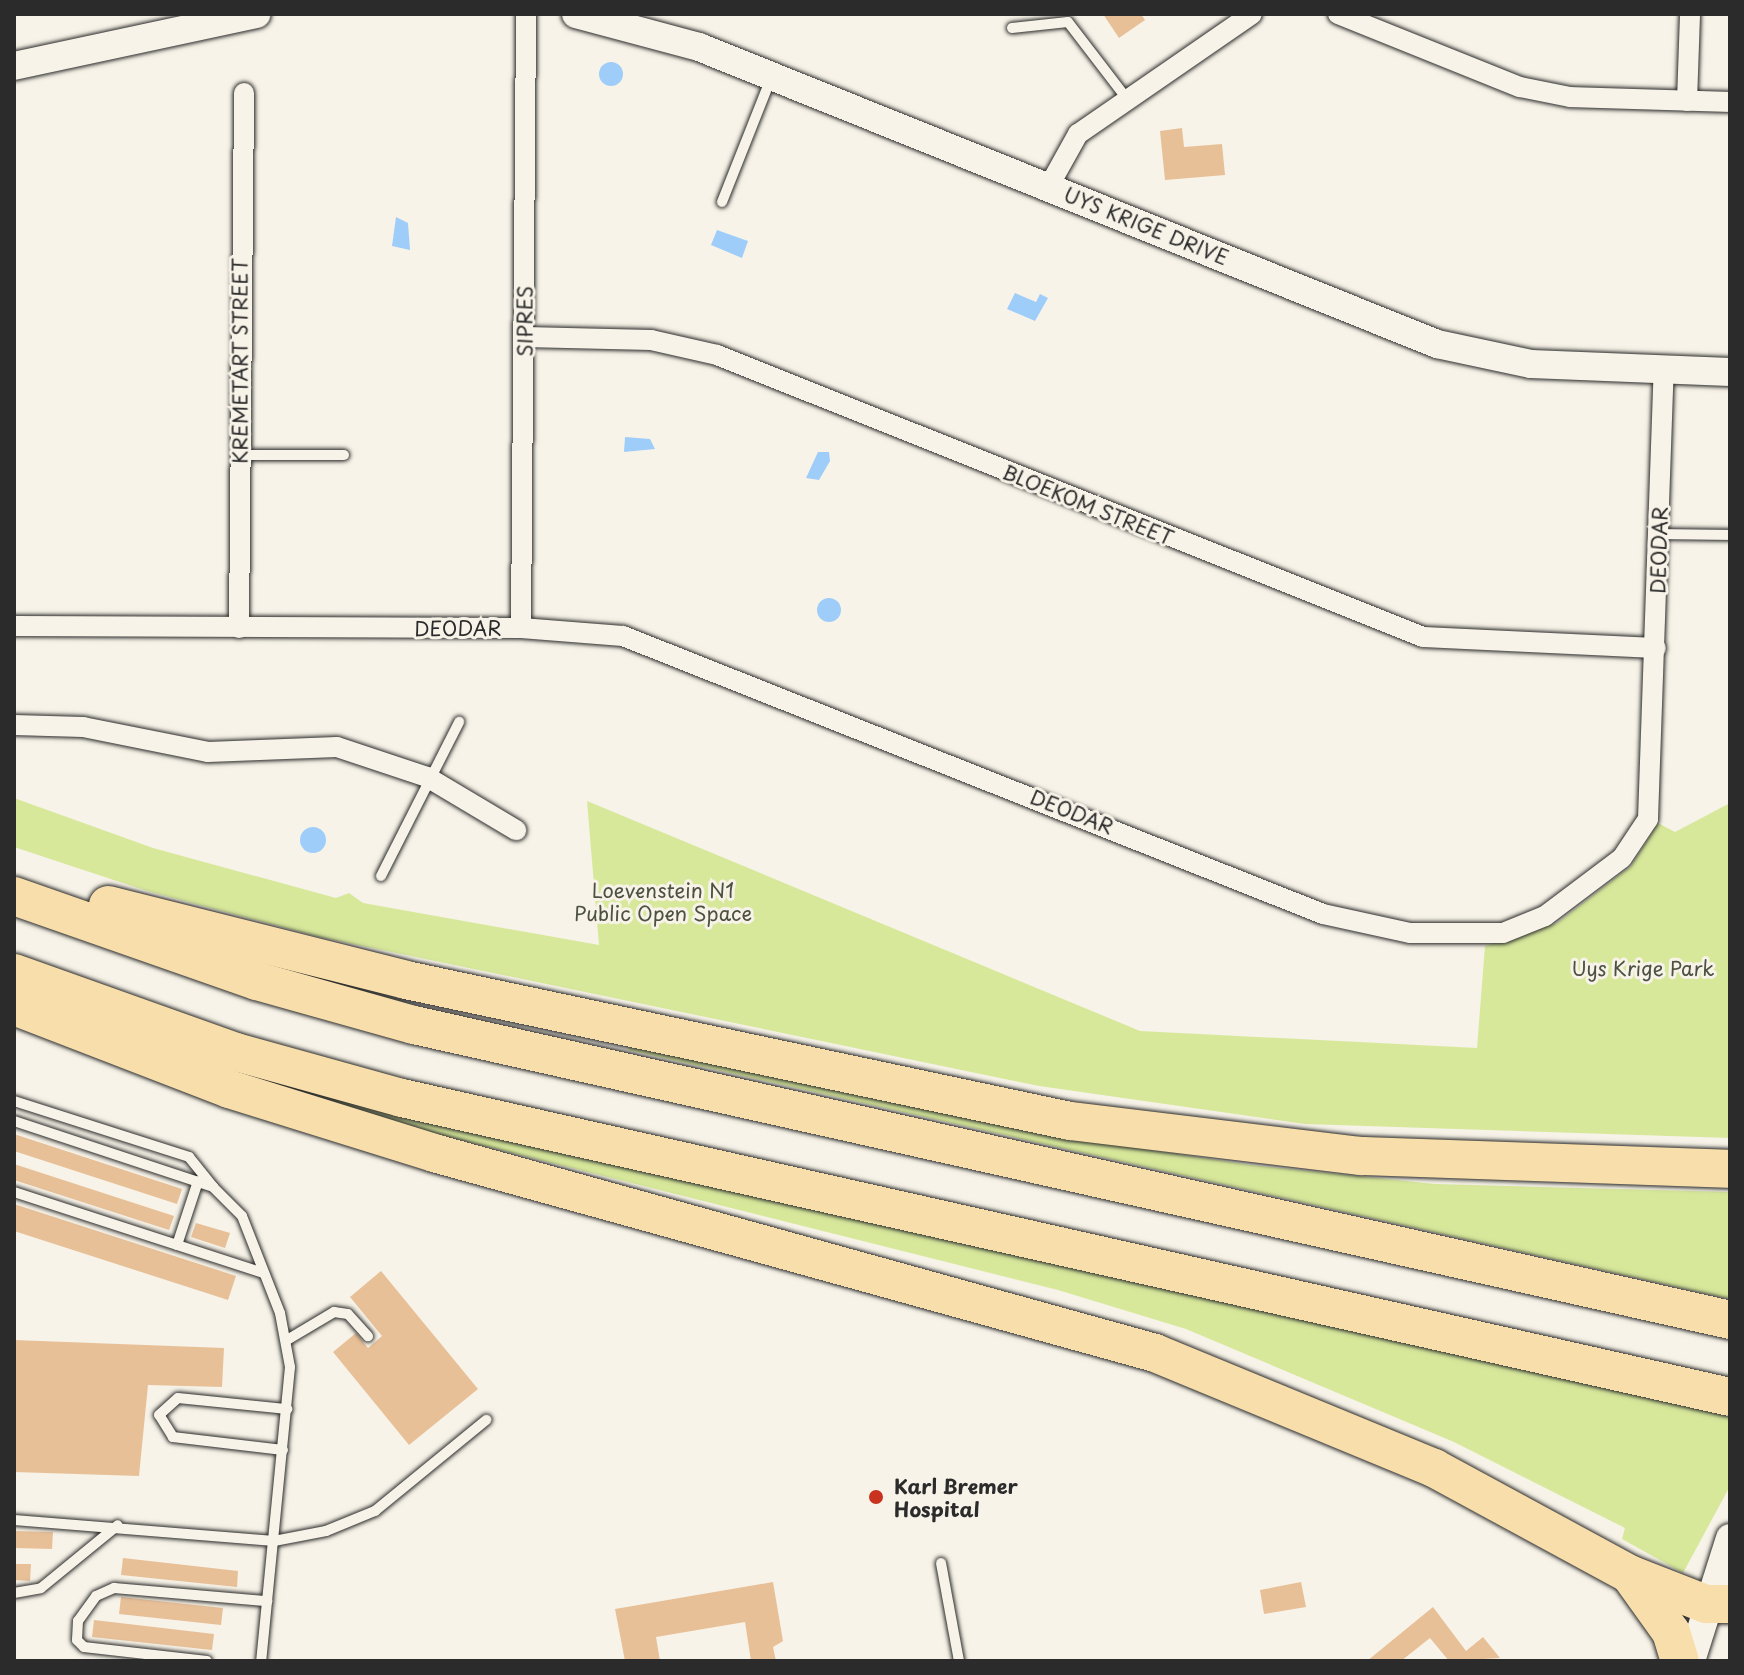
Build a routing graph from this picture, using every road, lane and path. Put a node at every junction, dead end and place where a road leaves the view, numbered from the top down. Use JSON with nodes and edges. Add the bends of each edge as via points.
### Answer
{"nodes":[{"id":1,"x":526,"y":14,"type":"edge"},
{"id":2,"x":576,"y":14,"type":"edge"},
{"id":3,"x":1252,"y":14,"type":"edge"},
{"id":4,"x":1338,"y":14,"type":"edge"},
{"id":5,"x":1690,"y":14,"type":"edge"},
{"id":6,"x":243,"y":15,"type":"edge"},
{"id":7,"x":1012,"y":28,"type":"dead end"},
{"id":8,"x":14,"y":66,"type":"edge"},
{"id":9,"x":772,"y":76,"type":"junction"},
{"id":10,"x":244,"y":93,"type":"dead end"},
{"id":11,"x":1127,"y":99,"type":"junction"},
{"id":12,"x":1687,"y":101,"type":"junction"},
{"id":13,"x":1730,"y":102,"type":"edge"},
{"id":14,"x":1049,"y":186,"type":"junction"},
{"id":15,"x":722,"y":202,"type":"dead end"},
{"id":16,"x":525,"y":337,"type":"junction"},
{"id":17,"x":1664,"y":371,"type":"junction"},
{"id":18,"x":1730,"y":372,"type":"edge"},
{"id":19,"x":239,"y":455,"type":"junction"},
{"id":20,"x":344,"y":455,"type":"dead end"},
{"id":21,"x":1660,"y":534,"type":"junction"},
{"id":22,"x":1730,"y":535,"type":"edge"},
{"id":23,"x":14,"y":626,"type":"edge"},
{"id":24,"x":239,"y":628,"type":"junction"},
{"id":25,"x":521,"y":628,"type":"junction"},
{"id":26,"x":1656,"y":648,"type":"junction"},
{"id":27,"x":459,"y":722,"type":"dead end"},
{"id":28,"x":14,"y":725,"type":"edge"},
{"id":29,"x":427,"y":777,"type":"junction"},
{"id":30,"x":516,"y":830,"type":"dead end"},
{"id":31,"x":14,"y":873,"type":"edge"},
{"id":32,"x":381,"y":876,"type":"dead end"},
{"id":33,"x":14,"y":896,"type":"edge"},
{"id":34,"x":14,"y":973,"type":"edge"},
{"id":35,"x":14,"y":1006,"type":"edge"},
{"id":36,"x":14,"y":1101,"type":"edge"},
{"id":37,"x":14,"y":1121,"type":"edge"},
{"id":38,"x":1730,"y":1169,"type":"edge"},
{"id":39,"x":198,"y":1181,"type":"junction"},
{"id":40,"x":213,"y":1187,"type":"junction"},
{"id":41,"x":14,"y":1192,"type":"edge"},
{"id":42,"x":177,"y":1245,"type":"junction"},
{"id":43,"x":264,"y":1273,"type":"junction"},
{"id":44,"x":1730,"y":1320,"type":"edge"},
{"id":45,"x":368,"y":1336,"type":"dead end"},
{"id":46,"x":287,"y":1340,"type":"junction"},
{"id":47,"x":1730,"y":1397,"type":"edge"},
{"id":48,"x":287,"y":1409,"type":"junction"},
{"id":49,"x":486,"y":1420,"type":"dead end"},
{"id":50,"x":283,"y":1450,"type":"junction"},
{"id":51,"x":14,"y":1520,"type":"edge"},
{"id":52,"x":118,"y":1525,"type":"junction"},
{"id":53,"x":1730,"y":1538,"type":"edge"},
{"id":54,"x":274,"y":1541,"type":"junction"},
{"id":55,"x":941,"y":1563,"type":"dead end"},
{"id":56,"x":1629,"y":1574,"type":"junction"},
{"id":57,"x":14,"y":1593,"type":"edge"},
{"id":58,"x":267,"y":1601,"type":"junction"},
{"id":59,"x":1718,"y":1604,"type":"edge"},
{"id":60,"x":207,"y":1661,"type":"edge"},
{"id":61,"x":261,"y":1661,"type":"edge"},
{"id":62,"x":959,"y":1661,"type":"edge"},
{"id":63,"x":1680,"y":1661,"type":"edge"},
{"id":64,"x":1691,"y":1661,"type":"edge"}],
"edges":[{"from":1,"to":16,"type":"street","name":"SIPRES"},
{"from":2,"to":9,"type":"street","name":"UYS KRIGE DRIVE","via":[[658,32]]},
{"from":3,"to":11,"type":"street"},
{"from":4,"to":12,"type":"street","via":[[1520,87],[1570,97]]},
{"from":5,"to":12,"type":"street"},
{"from":6,"to":8,"type":"street"},
{"from":7,"to":11,"type":"lane","via":[[1068,22]]},
{"from":9,"to":14,"type":"street","name":"UYS KRIGE DRIVE"},
{"from":9,"to":15,"type":"lane"},
{"from":10,"to":19,"type":"street","name":"KREMETART STREET"},
{"from":11,"to":14,"type":"street","via":[[1071,140]]},
{"from":12,"to":13,"type":"street"},
{"from":14,"to":17,"type":"street","name":"UYS KRIGE DRIVE","via":[[1467,353]]},
{"from":16,"to":25,"type":"street","name":"SIPRES"},
{"from":16,"to":26,"type":"street","name":"BLOEKOM STREET","via":[[651,340],[717,355],[1423,637]]},
{"from":17,"to":18,"type":"street","name":"UYS KRIGE DRIVE"},
{"from":17,"to":21,"type":"street","name":"DEODAR"},
{"from":19,"to":20,"type":"lane"},
{"from":19,"to":24,"type":"street","name":"KREMETART STREET"},
{"from":21,"to":22,"type":"lane"},
{"from":21,"to":26,"type":"street","name":"DEODAR"},
{"from":23,"to":24,"type":"street","name":"DEODAR"},
{"from":24,"to":25,"type":"street","name":"DEODAR"},
{"from":25,"to":26,"type":"street","name":"DEODAR","via":[[603,633],[673,651],[1345,922],[1477,935],[1545,916],[1639,837],[1651,798]]},
{"from":27,"to":29,"type":"lane"},
{"from":28,"to":29,"type":"street","via":[[83,727],[208,752],[337,747]]},
{"from":29,"to":30,"type":"street"},
{"from":29,"to":32,"type":"lane"},
{"from":31,"to":38,"type":"highway","via":[[141,916],[335,963],[1070,1121],[1361,1156]]},
{"from":33,"to":44,"type":"highway","via":[[257,981],[414,1025]]},
{"from":34,"to":47,"type":"highway","via":[[236,1052],[402,1098]]},
{"from":35,"to":56,"type":"highway","via":[[229,1089],[434,1153],[1155,1353],[1434,1468]]},
{"from":36,"to":40,"type":"lane","via":[[189,1157]]},
{"from":37,"to":39,"type":"lane"},
{"from":39,"to":40,"type":"lane"},
{"from":39,"to":42,"type":"lane"},
{"from":40,"to":43,"type":"lane","via":[[238,1207]]},
{"from":41,"to":42,"type":"lane"},
{"from":42,"to":43,"type":"lane"},
{"from":43,"to":46,"type":"lane"},
{"from":45,"to":46,"type":"lane","via":[[334,1312]]},
{"from":46,"to":48,"type":"lane"},
{"from":48,"to":50,"type":"lane"},
{"from":48,"to":50,"type":"lane","via":[[178,1398],[159,1415],[173,1437]]},
{"from":49,"to":54,"type":"lane","via":[[366,1517]]},
{"from":50,"to":54,"type":"lane"},
{"from":51,"to":52,"type":"lane"},
{"from":52,"to":54,"type":"lane"},
{"from":52,"to":57,"type":"lane","via":[[41,1588]]},
{"from":53,"to":59,"type":"street"},
{"from":54,"to":58,"type":"lane"},
{"from":55,"to":62,"type":"lane"},
{"from":56,"to":59,"type":"highway"},
{"from":56,"to":63,"type":"highway","via":[[1671,1632]]},
{"from":58,"to":60,"type":"lane","via":[[114,1588],[96,1596],[78,1621],[77,1640],[84,1647]]},
{"from":58,"to":61,"type":"lane"},
{"from":59,"to":64,"type":"street"}]}
